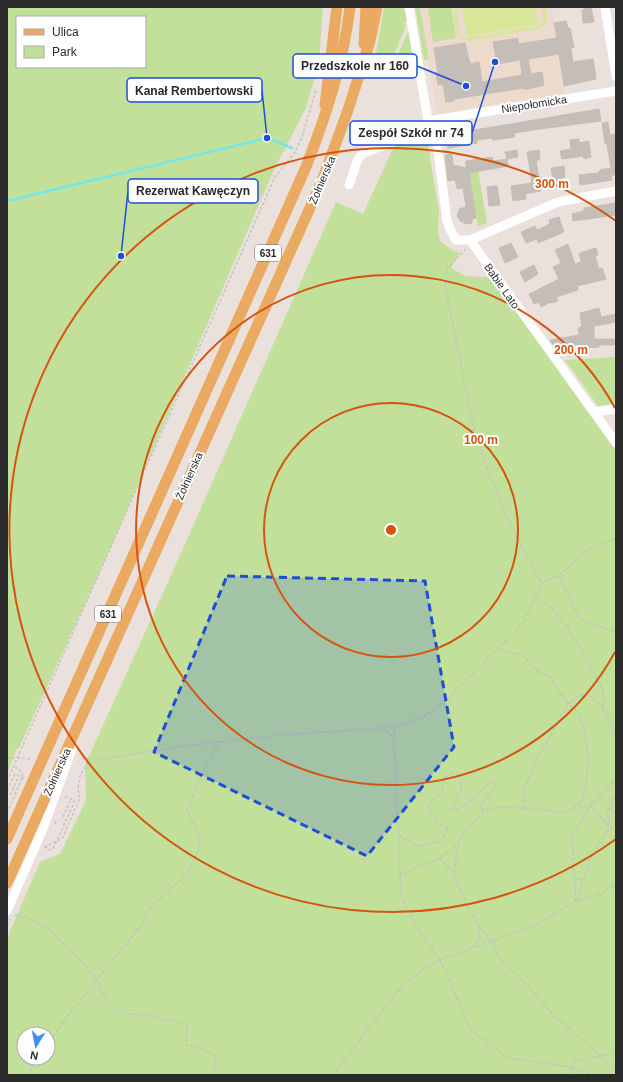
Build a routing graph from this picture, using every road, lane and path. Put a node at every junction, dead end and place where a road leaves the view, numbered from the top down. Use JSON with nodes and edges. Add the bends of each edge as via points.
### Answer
{"nodes":[{"id":1,"x":337,"y":7,"type":"edge"},
{"id":2,"x":350,"y":7,"type":"edge"},
{"id":3,"x":366,"y":7,"type":"edge"},
{"id":4,"x":376,"y":7,"type":"edge"},
{"id":5,"x":409,"y":7,"type":"edge"},
{"id":6,"x":605,"y":7,"type":"edge"},
{"id":7,"x":362,"y":65,"type":"junction"},
{"id":8,"x":616,"y":76,"type":"edge"},
{"id":9,"x":317,"y":84,"type":"dead end"},
{"id":10,"x":616,"y":91,"type":"edge"},
{"id":11,"x":325,"y":117,"type":"junction"},
{"id":12,"x":431,"y":121,"type":"junction"},
{"id":13,"x":420,"y":131,"type":"junction"},
{"id":14,"x":436,"y":133,"type":"junction"},
{"id":15,"x":349,"y":185,"type":"dead end"},
{"id":16,"x":616,"y":191,"type":"edge"},
{"id":17,"x":470,"y":240,"type":"junction"},
{"id":18,"x":616,"y":409,"type":"edge"},
{"id":19,"x":594,"y":412,"type":"junction"},
{"id":20,"x":616,"y":443,"type":"edge"},
{"id":21,"x":616,"y":538,"type":"edge"},
{"id":22,"x":559,"y":575,"type":"junction"},
{"id":23,"x":542,"y":583,"type":"junction"},
{"id":24,"x":537,"y":596,"type":"junction"},
{"id":25,"x":616,"y":632,"type":"edge"},
{"id":26,"x":498,"y":651,"type":"junction"},
{"id":27,"x":568,"y":704,"type":"junction"},
{"id":28,"x":86,"y":706,"type":"junction"},
{"id":29,"x":603,"y":708,"type":"junction"},
{"id":30,"x":395,"y":726,"type":"junction"},
{"id":31,"x":382,"y":728,"type":"junction"},
{"id":32,"x":616,"y":737,"type":"edge"},
{"id":33,"x":394,"y":738,"type":"junction"},
{"id":34,"x":219,"y":742,"type":"junction"},
{"id":35,"x":7,"y":757,"type":"edge"},
{"id":36,"x":17,"y":758,"type":"junction"},
{"id":37,"x":82,"y":758,"type":"dead end"},
{"id":38,"x":90,"y":759,"type":"junction"},
{"id":39,"x":37,"y":761,"type":"junction"},
{"id":40,"x":14,"y":767,"type":"junction"},
{"id":41,"x":13,"y":776,"type":"dead end"},
{"id":42,"x":18,"y":778,"type":"dead end"},
{"id":43,"x":616,"y":779,"type":"edge"},
{"id":44,"x":7,"y":781,"type":"edge"},
{"id":45,"x":7,"y":790,"type":"edge"},
{"id":46,"x":616,"y":794,"type":"edge"},
{"id":47,"x":10,"y":795,"type":"dead end"},
{"id":48,"x":70,"y":801,"type":"dead end"},
{"id":49,"x":74,"y":803,"type":"dead end"},
{"id":50,"x":590,"y":806,"type":"junction"},
{"id":51,"x":575,"y":807,"type":"junction"},
{"id":52,"x":525,"y":808,"type":"junction"},
{"id":53,"x":608,"y":809,"type":"junction"},
{"id":54,"x":484,"y":811,"type":"junction"},
{"id":55,"x":7,"y":813,"type":"edge"},
{"id":56,"x":616,"y":814,"type":"edge"},
{"id":57,"x":63,"y":817,"type":"dead end"},
{"id":58,"x":56,"y":820,"type":"dead end"},
{"id":59,"x":54,"y":826,"type":"dead end"},
{"id":60,"x":611,"y":827,"type":"junction"},
{"id":61,"x":616,"y":833,"type":"edge"},
{"id":62,"x":399,"y":836,"type":"junction"},
{"id":63,"x":7,"y":839,"type":"edge"},
{"id":64,"x":48,"y":840,"type":"dead end"},
{"id":65,"x":458,"y":845,"type":"junction"},
{"id":66,"x":42,"y":848,"type":"dead end"},
{"id":67,"x":440,"y":858,"type":"junction"},
{"id":68,"x":454,"y":874,"type":"junction"},
{"id":69,"x":400,"y":875,"type":"junction"},
{"id":70,"x":575,"y":880,"type":"junction"},
{"id":71,"x":583,"y":880,"type":"junction"},
{"id":72,"x":7,"y":883,"type":"edge"},
{"id":73,"x":616,"y":884,"type":"edge"},
{"id":74,"x":576,"y":901,"type":"junction"},
{"id":75,"x":7,"y":911,"type":"edge"},
{"id":76,"x":7,"y":925,"type":"edge"},
{"id":77,"x":479,"y":927,"type":"junction"},
{"id":78,"x":492,"y":941,"type":"junction"},
{"id":79,"x":474,"y":948,"type":"junction"},
{"id":80,"x":440,"y":960,"type":"junction"},
{"id":81,"x":97,"y":981,"type":"junction"},
{"id":82,"x":56,"y":1034,"type":"edge"},
{"id":83,"x":616,"y":1053,"type":"edge"},
{"id":84,"x":599,"y":1055,"type":"junction"},
{"id":85,"x":33,"y":1066,"type":"edge"},
{"id":86,"x":571,"y":1067,"type":"junction"},
{"id":87,"x":616,"y":1069,"type":"edge"},
{"id":88,"x":27,"y":1075,"type":"edge"},
{"id":89,"x":212,"y":1075,"type":"edge"},
{"id":90,"x":333,"y":1075,"type":"edge"},
{"id":91,"x":572,"y":1075,"type":"edge"},
{"id":92,"x":596,"y":1075,"type":"edge"}],
"edges":[{"from":1,"to":11,"type":"main road"},
{"from":2,"to":11,"type":"main road","number":"631","via":[[344,53]]},
{"from":3,"to":7,"type":"main road","number":"631"},
{"from":4,"to":7,"type":"main road"},
{"from":5,"to":12,"type":"street"},
{"from":6,"to":8,"type":"street"},
{"from":7,"to":28,"type":"main road","name":"Żołnierska","number":"631","via":[[322,181]]},
{"from":9,"to":36,"type":"path","via":[[312,106],[294,154],[275,177]]},
{"from":10,"to":12,"type":"street","name":"Niepołomicka"},
{"from":11,"to":39,"type":"main road","name":"Żołnierska","number":"631","via":[[300,181]]},
{"from":12,"to":13,"type":"street"},
{"from":12,"to":14,"type":"street"},
{"from":13,"to":14,"type":"street","via":[[426,135]]},
{"from":13,"to":15,"type":"street","via":[[363,152]]},
{"from":14,"to":17,"type":"street","via":[[450,229],[456,240]]},
{"from":16,"to":17,"type":"street","via":[[558,202]]},
{"from":17,"to":19,"type":"street","name":"Babie Lato"},
{"from":17,"to":23,"type":"path","via":[[465,252],[448,268],[445,285],[474,427],[507,518]]},
{"from":18,"to":19,"type":"street"},
{"from":19,"to":20,"type":"street","name":"Babie Lato"},
{"from":21,"to":22,"type":"path","via":[[587,551]]},
{"from":22,"to":23,"type":"path"},
{"from":22,"to":25,"type":"path","via":[[580,619]]},
{"from":23,"to":24,"type":"path"},
{"from":24,"to":26,"type":"path","via":[[524,622]]},
{"from":24,"to":29,"type":"path","via":[[565,623],[588,662],[603,692]]},
{"from":26,"to":27,"type":"path","via":[[521,654],[535,669],[551,678]]},
{"from":26,"to":30,"type":"path","via":[[444,703],[423,717]]},
{"from":27,"to":29,"type":"path","via":[[579,696],[590,695]]},
{"from":27,"to":51,"type":"path","via":[[578,712],[585,733],[588,758],[583,799]]},
{"from":27,"to":52,"type":"path","via":[[536,760],[522,793]]},
{"from":28,"to":72,"type":"main road","name":"Żołnierska","number":"631"},
{"from":28,"to":75,"type":"street","via":[[61,784]]},
{"from":29,"to":32,"type":"path"},
{"from":30,"to":31,"type":"path"},
{"from":30,"to":33,"type":"path"},
{"from":31,"to":33,"type":"path"},
{"from":31,"to":34,"type":"path"},
{"from":33,"to":62,"type":"path"},
{"from":34,"to":38,"type":"path"},
{"from":34,"to":81,"type":"path","via":[[187,810],[200,838],[198,852],[187,874],[152,906],[142,924]]},
{"from":35,"to":36,"type":"path"},
{"from":36,"to":39,"type":"path"},
{"from":36,"to":40,"type":"path"},
{"from":37,"to":38,"type":"path"},
{"from":38,"to":66,"type":"path","via":[[80,776],[80,798],[62,839]]},
{"from":39,"to":63,"type":"main road","name":"Żołnierska","number":"631"},
{"from":40,"to":44,"type":"path"},
{"from":40,"to":55,"type":"path","via":[[19,769],[23,776]]},
{"from":41,"to":45,"type":"path"},
{"from":42,"to":47,"type":"path"},
{"from":43,"to":50,"type":"path"},
{"from":46,"to":53,"type":"path"},
{"from":48,"to":57,"type":"path"},
{"from":49,"to":64,"type":"path","via":[[52,850],[46,848]]},
{"from":50,"to":51,"type":"path"},
{"from":50,"to":60,"type":"path"},
{"from":50,"to":70,"type":"path","via":[[572,838]]},
{"from":51,"to":52,"type":"path","via":[[562,812]]},
{"from":52,"to":54,"type":"path","via":[[499,807]]},
{"from":53,"to":56,"type":"path"},
{"from":53,"to":60,"type":"path"},
{"from":54,"to":62,"type":"path","via":[[481,805],[496,786],[490,782],[468,803],[458,809],[451,808],[462,792],[463,783],[460,773],[446,774],[442,791],[428,806],[436,823],[448,828],[441,841],[417,846]]},
{"from":54,"to":65,"type":"path","via":[[462,835]]},
{"from":58,"to":59,"type":"path"},
{"from":60,"to":61,"type":"path"},
{"from":60,"to":71,"type":"path","via":[[600,840]]},
{"from":62,"to":69,"type":"path"},
{"from":65,"to":67,"type":"path"},
{"from":65,"to":68,"type":"path"},
{"from":67,"to":68,"type":"path"},
{"from":67,"to":69,"type":"path"},
{"from":68,"to":77,"type":"path"},
{"from":69,"to":80,"type":"path","via":[[401,896],[407,910]]},
{"from":70,"to":71,"type":"path"},
{"from":70,"to":74,"type":"path"},
{"from":71,"to":74,"type":"path"},
{"from":73,"to":74,"type":"path","via":[[599,895]]},
{"from":74,"to":78,"type":"path","via":[[536,925]]},
{"from":76,"to":81,"type":"path","via":[[12,915],[31,919],[46,927],[82,962]]},
{"from":77,"to":78,"type":"path"},
{"from":77,"to":79,"type":"path","via":[[479,939]]},
{"from":78,"to":79,"type":"path"},
{"from":78,"to":84,"type":"path","via":[[499,957],[551,1013]]},
{"from":79,"to":80,"type":"path"},
{"from":80,"to":86,"type":"path","via":[[471,1030],[505,1056]]},
{"from":80,"to":90,"type":"path","via":[[423,969],[401,987]]},
{"from":81,"to":82,"type":"path"},
{"from":81,"to":89,"type":"path","via":[[107,1001],[124,1014],[141,1014],[187,1024],[186,1044],[214,1054],[216,1060]]},
{"from":83,"to":84,"type":"path"},
{"from":84,"to":86,"type":"path","via":[[587,1060],[576,1060]]},
{"from":84,"to":87,"type":"path"},
{"from":85,"to":88,"type":"path"},
{"from":86,"to":91,"type":"path"},
{"from":86,"to":92,"type":"path"}]}
